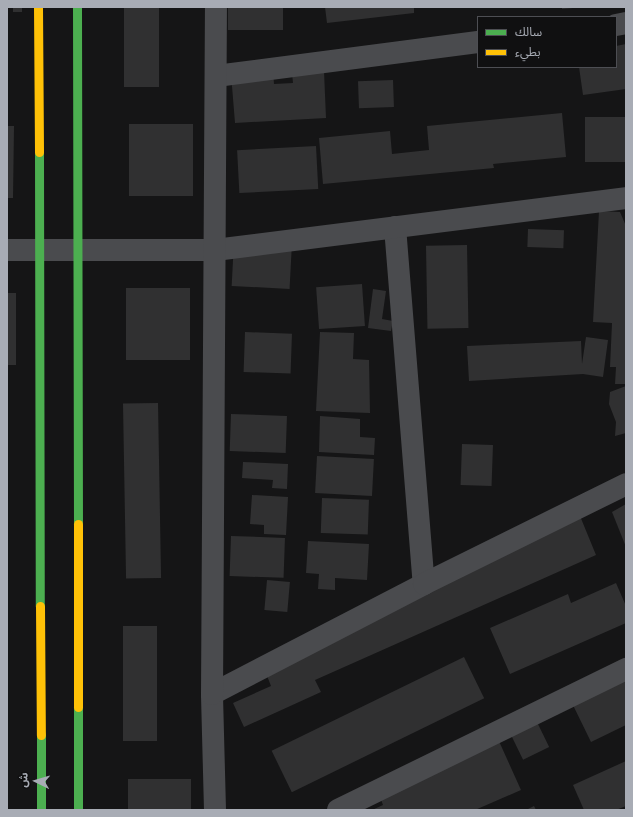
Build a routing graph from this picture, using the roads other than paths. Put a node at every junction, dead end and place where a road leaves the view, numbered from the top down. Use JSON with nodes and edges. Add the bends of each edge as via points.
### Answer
{"nodes":[{"id":1,"x":38,"y":7,"type":"edge"},
{"id":2,"x":77,"y":7,"type":"edge"},
{"id":3,"x":216,"y":7,"type":"edge"},
{"id":4,"x":477,"y":42,"type":"edge"},
{"id":5,"x":216,"y":76,"type":"junction"},
{"id":6,"x":626,"y":198,"type":"edge"},
{"id":7,"x":395,"y":227,"type":"junction"},
{"id":8,"x":7,"y":250,"type":"edge"},
{"id":9,"x":215,"y":250,"type":"junction"},
{"id":10,"x":39,"y":252,"type":"junction"},
{"id":11,"x":77,"y":252,"type":"junction"},
{"id":12,"x":626,"y":484,"type":"edge"},
{"id":13,"x":424,"y":584,"type":"junction"},
{"id":14,"x":626,"y":669,"type":"edge"},
{"id":15,"x":212,"y":694,"type":"junction"},
{"id":16,"x":41,"y":810,"type":"edge"},
{"id":17,"x":78,"y":810,"type":"edge"},
{"id":18,"x":215,"y":810,"type":"edge"},
{"id":19,"x":338,"y":810,"type":"edge"}],
"edges":[{"from":1,"to":10,"type":"street"},
{"from":2,"to":11,"type":"street"},
{"from":3,"to":5,"type":"street"},
{"from":4,"to":5,"type":"street"},
{"from":5,"to":9,"type":"street"},
{"from":6,"to":7,"type":"street"},
{"from":7,"to":9,"type":"street"},
{"from":7,"to":13,"type":"street"},
{"from":8,"to":10,"type":"street"},
{"from":9,"to":11,"type":"street"},
{"from":9,"to":15,"type":"street"},
{"from":10,"to":11,"type":"street"},
{"from":10,"to":16,"type":"street"},
{"from":11,"to":17,"type":"street"},
{"from":12,"to":13,"type":"street"},
{"from":13,"to":15,"type":"street"},
{"from":14,"to":19,"type":"street"},
{"from":15,"to":18,"type":"street"}]}
